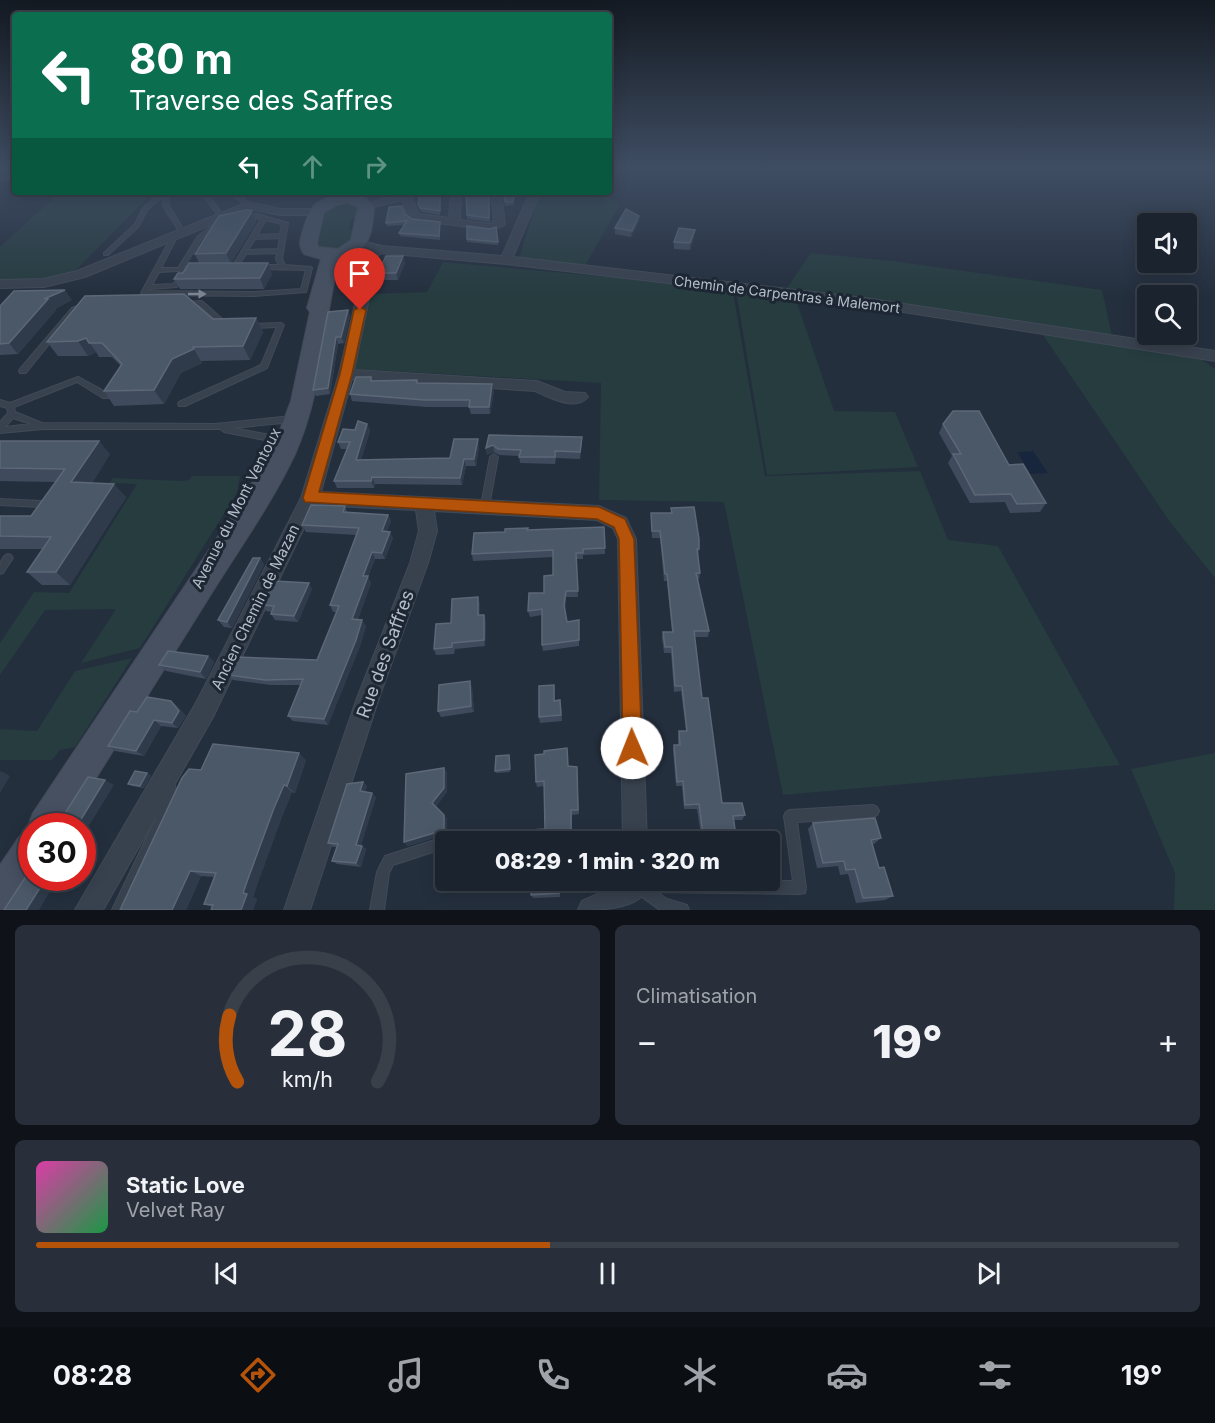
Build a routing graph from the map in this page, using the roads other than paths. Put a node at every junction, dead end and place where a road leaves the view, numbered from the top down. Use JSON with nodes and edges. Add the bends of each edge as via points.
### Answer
{"nodes":[{"id":1,"x":145,"y":209,"type":"edge"},
{"id":2,"x":168,"y":209,"type":"edge"},
{"id":3,"x":214,"y":209,"type":"edge"},
{"id":4,"x":240,"y":209,"type":"edge"},
{"id":5,"x":268,"y":209,"type":"edge"},
{"id":6,"x":320,"y":209,"type":"edge"},
{"id":7,"x":365,"y":209,"type":"edge"},
{"id":8,"x":412,"y":209,"type":"edge"},
{"id":9,"x":455,"y":209,"type":"edge"},
{"id":10,"x":498,"y":209,"type":"edge"},
{"id":11,"x":528,"y":209,"type":"edge"},
{"id":12,"x":317,"y":212,"type":"junction"},
{"id":13,"x":240,"y":219,"type":"edge"},
{"id":14,"x":220,"y":220,"type":"junction"},
{"id":15,"x":263,"y":220,"type":"junction"},
{"id":16,"x":454,"y":223,"type":"junction"},
{"id":17,"x":178,"y":233,"type":"junction"},
{"id":18,"x":283,"y":236,"type":"junction"},
{"id":19,"x":253,"y":237,"type":"junction"},
{"id":20,"x":358,"y":244,"type":"junction"},
{"id":21,"x":378,"y":248,"type":"junction"},
{"id":22,"x":280,"y":251,"type":"junction"},
{"id":23,"x":244,"y":252,"type":"junction"},
{"id":24,"x":106,"y":255,"type":"dead end"},
{"id":25,"x":331,"y":255,"type":"junction"},
{"id":26,"x":506,"y":260,"type":"junction"},
{"id":27,"x":235,"y":267,"type":"junction"},
{"id":28,"x":244,"y":267,"type":"edge"},
{"id":29,"x":254,"y":267,"type":"edge"},
{"id":30,"x":283,"y":267,"type":"junction"},
{"id":31,"x":199,"y":268,"type":"edge"},
{"id":32,"x":223,"y":268,"type":"edge"},
{"id":33,"x":184,"y":269,"type":"junction"},
{"id":34,"x":157,"y":270,"type":"junction"},
{"id":35,"x":0,"y":284,"type":"edge"},
{"id":36,"x":147,"y":287,"type":"junction"},
{"id":37,"x":177,"y":304,"type":"edge"},
{"id":38,"x":94,"y":306,"type":"edge"},
{"id":39,"x":1215,"y":356,"type":"edge"},
{"id":40,"x":23,"y":371,"type":"dead end"},
{"id":41,"x":346,"y":374,"type":"junction"},
{"id":42,"x":106,"y":396,"type":"edge"},
{"id":43,"x":580,"y":397,"type":"dead end"},
{"id":44,"x":0,"y":404,"type":"edge"},
{"id":45,"x":182,"y":404,"type":"dead end"},
{"id":46,"x":11,"y":410,"type":"junction"},
{"id":47,"x":43,"y":426,"type":"junction"},
{"id":48,"x":285,"y":426,"type":"junction"},
{"id":49,"x":214,"y":428,"type":"junction"},
{"id":50,"x":0,"y":429,"type":"edge"},
{"id":51,"x":494,"y":457,"type":"dead end"},
{"id":52,"x":310,"y":498,"type":"junction"},
{"id":53,"x":0,"y":502,"type":"edge"},
{"id":54,"x":422,"y":503,"type":"junction"},
{"id":55,"x":41,"y":504,"type":"edge"},
{"id":56,"x":485,"y":506,"type":"junction"},
{"id":57,"x":8,"y":558,"type":"dead end"},
{"id":58,"x":0,"y":570,"type":"edge"},
{"id":59,"x":179,"y":616,"type":"junction"},
{"id":60,"x":165,"y":777,"type":"junction"},
{"id":61,"x":873,"y":811,"type":"dead end"},
{"id":62,"x":54,"y":813,"type":"edge"},
{"id":63,"x":635,"y":831,"type":"edge"},
{"id":64,"x":435,"y":846,"type":"edge"},
{"id":65,"x":18,"y":871,"type":"edge"},
{"id":66,"x":780,"y":887,"type":"edge"},
{"id":67,"x":629,"y":891,"type":"edge"},
{"id":68,"x":646,"y":891,"type":"edge"},
{"id":69,"x":0,"y":899,"type":"edge"},
{"id":70,"x":88,"y":910,"type":"edge"},
{"id":71,"x":119,"y":910,"type":"edge"},
{"id":72,"x":297,"y":910,"type":"edge"},
{"id":73,"x":377,"y":910,"type":"edge"},
{"id":74,"x":591,"y":910,"type":"edge"},
{"id":75,"x":682,"y":910,"type":"edge"}],
"edges":[{"from":1,"to":24,"type":"lane","via":[[137,225]]},
{"from":2,"to":17,"type":"lane"},
{"from":3,"to":14,"type":"lane"},
{"from":4,"to":14,"type":"street"},
{"from":5,"to":12,"type":"street"},
{"from":6,"to":12,"type":"main road"},
{"from":7,"to":20,"type":"main road"},
{"from":8,"to":16,"type":"street","via":[[414,217]]},
{"from":9,"to":16,"type":"street"},
{"from":10,"to":16,"type":"street","via":[[499,225]]},
{"from":11,"to":26,"type":"street"},
{"from":12,"to":25,"type":"main road","via":[[308,248],[317,254]]},
{"from":13,"to":15,"type":"lane","via":[[250,216]]},
{"from":14,"to":17,"type":"street"},
{"from":14,"to":33,"type":"lane","via":[[200,237]]},
{"from":15,"to":18,"type":"lane","via":[[285,223]]},
{"from":15,"to":19,"type":"lane"},
{"from":17,"to":34,"type":"lane"},
{"from":17,"to":35,"type":"street","via":[[61,280]]},
{"from":18,"to":19,"type":"lane"},
{"from":18,"to":22,"type":"lane"},
{"from":19,"to":23,"type":"lane"},
{"from":20,"to":21,"type":"street","name":"Chemin de Carpentras à Malemort"},
{"from":20,"to":25,"type":"main road"},
{"from":21,"to":26,"type":"street","name":"Chemin de Carpentras à Malemort"},
{"from":21,"to":41,"type":"street","name":"Ancien Chemin de Mazan","via":[[372,256]]},
{"from":22,"to":23,"type":"lane"},
{"from":22,"to":30,"type":"lane"},
{"from":23,"to":27,"type":"lane"},
{"from":25,"to":48,"type":"main road","name":"Avenue du Mont Ventoux"},
{"from":26,"to":39,"type":"street","name":"Chemin de Carpentras à Malemort","via":[[865,302]]},
{"from":27,"to":28,"type":"lane"},
{"from":27,"to":32,"type":"lane"},
{"from":29,"to":30,"type":"lane"},
{"from":36,"to":30,"type":"lane","one_way":true,"via":[[144,293],[304,291],[309,268]]},
{"from":31,"to":33,"type":"lane"},
{"from":33,"to":34,"type":"lane"},
{"from":33,"to":36,"type":"lane","via":[[175,286]]},
{"from":34,"to":36,"type":"lane"},
{"from":37,"to":45,"type":"lane","via":[[201,303],[228,327],[281,325],[264,366]]},
{"from":38,"to":40,"type":"lane","via":[[74,309]]},
{"from":41,"to":43,"type":"street","via":[[537,386],[563,397]]},
{"from":41,"to":52,"type":"street","name":"Ancien Chemin de Mazan"},
{"from":42,"to":46,"type":"lane","via":[[78,379]]},
{"from":44,"to":46,"type":"lane"},
{"from":46,"to":47,"type":"lane"},
{"from":46,"to":50,"type":"lane"},
{"from":47,"to":49,"type":"lane"},
{"from":47,"to":50,"type":"lane"},
{"from":48,"to":49,"type":"lane"},
{"from":48,"to":49,"type":"lane"},
{"from":48,"to":59,"type":"main road","name":"Avenue du Mont Ventoux"},
{"from":48,"to":59,"type":"main road","name":"Avenue du Mont Ventoux","via":[[274,469]]},
{"from":51,"to":56,"type":"lane"},
{"from":52,"to":54,"type":"street"},
{"from":52,"to":60,"type":"street","name":"Ancien Chemin de Mazan","via":[[205,709]]},
{"from":53,"to":55,"type":"lane"},
{"from":54,"to":56,"type":"street"},
{"from":54,"to":72,"type":"street","name":"Rue des Saffres","via":[[428,531],[419,563],[368,698]]},
{"from":56,"to":63,"type":"street","via":[[599,513],[620,523],[627,539]]},
{"from":57,"to":58,"type":"lane"},
{"from":59,"to":62,"type":"main road","name":"Avenue du Mont Ventoux"},
{"from":60,"to":70,"type":"street","name":"Ancien Chemin de Mazan"},
{"from":60,"to":71,"type":"lane","via":[[172,797]]},
{"from":61,"to":66,"type":"lane","via":[[790,816],[800,888]]},
{"from":64,"to":73,"type":"lane","via":[[389,860],[383,872]]},
{"from":65,"to":69,"type":"main road"},
{"from":67,"to":74,"type":"street"},
{"from":68,"to":75,"type":"lane","via":[[664,905]]}]}
